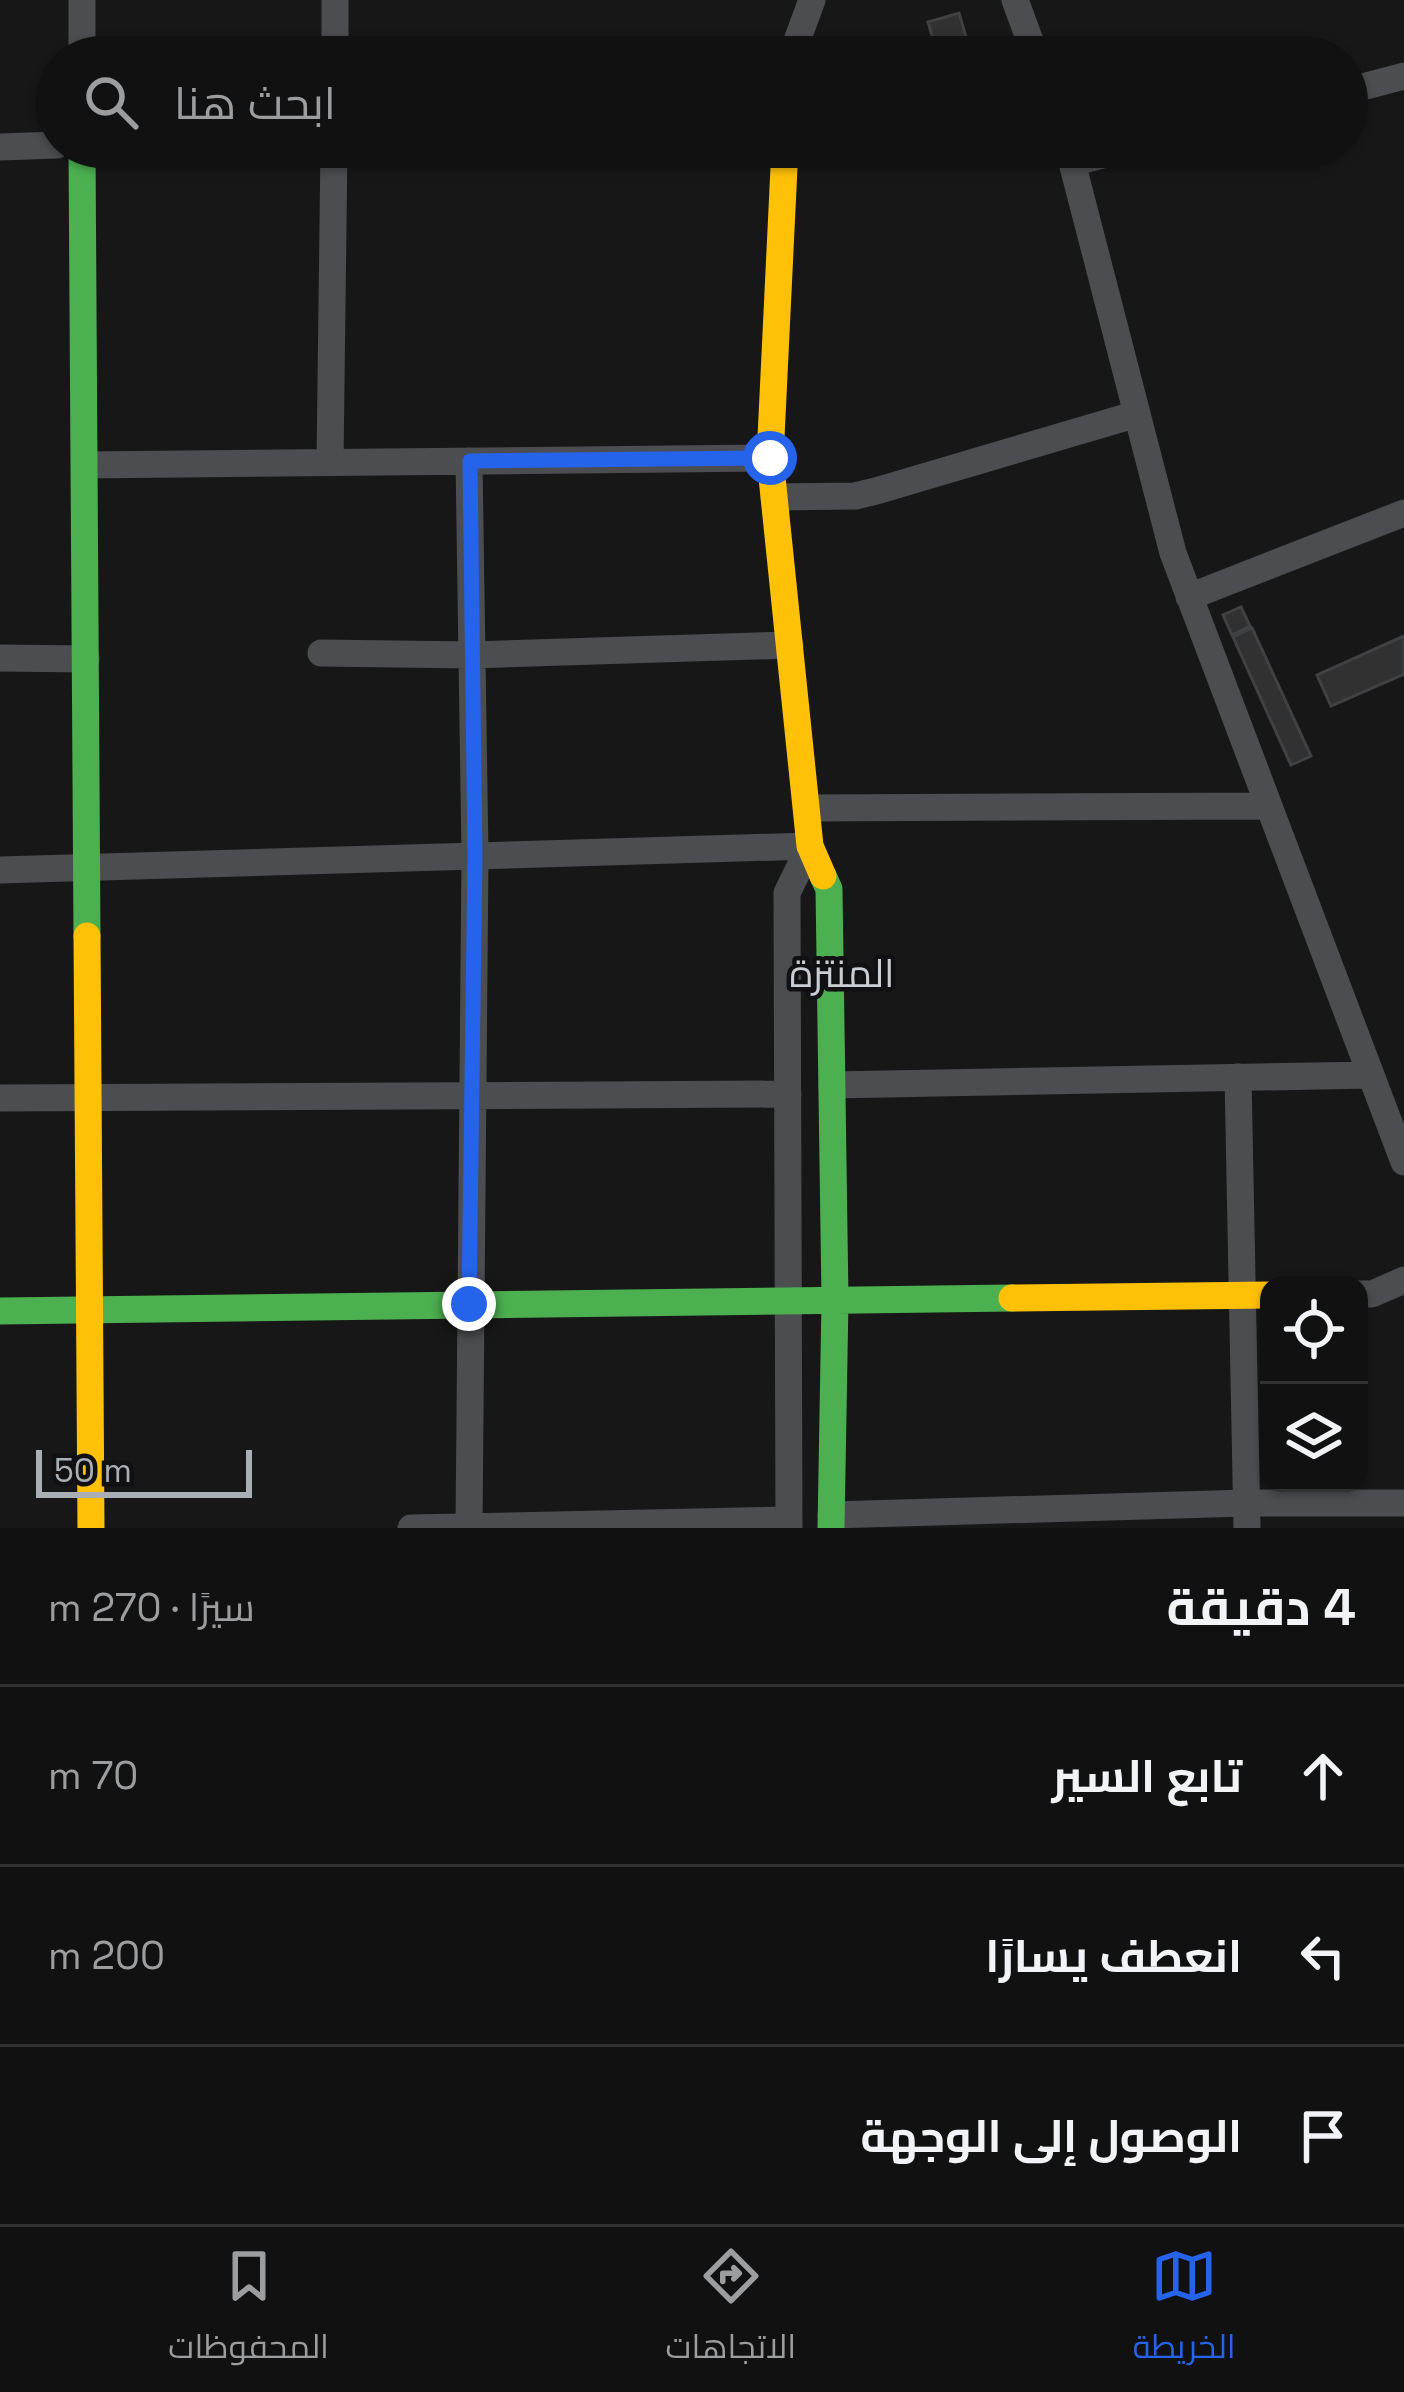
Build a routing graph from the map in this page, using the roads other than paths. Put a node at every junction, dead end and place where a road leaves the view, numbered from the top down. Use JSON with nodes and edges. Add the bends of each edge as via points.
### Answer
{"nodes":[{"id":1,"x":82,"y":0,"type":"edge"},
{"id":2,"x":335,"y":0,"type":"edge"},
{"id":3,"x":812,"y":0,"type":"edge"},
{"id":4,"x":1015,"y":0,"type":"edge"},
{"id":5,"x":82,"y":36,"type":"edge"},
{"id":6,"x":335,"y":36,"type":"edge"},
{"id":7,"x":799,"y":36,"type":"edge"},
{"id":8,"x":1028,"y":36,"type":"edge"},
{"id":9,"x":1404,"y":76,"type":"edge"},
{"id":10,"x":1368,"y":85,"type":"edge"},
{"id":11,"x":36,"y":146,"type":"edge"},
{"id":12,"x":0,"y":147,"type":"edge"},
{"id":13,"x":82,"y":168,"type":"edge"},
{"id":14,"x":334,"y":168,"type":"edge"},
{"id":15,"x":784,"y":168,"type":"edge"},
{"id":16,"x":1073,"y":168,"type":"edge"},
{"id":17,"x":1137,"y":414,"type":"junction"},
{"id":18,"x":770,"y":458,"type":"junction"},
{"id":19,"x":470,"y":461,"type":"junction"},
{"id":20,"x":330,"y":462,"type":"junction"},
{"id":21,"x":85,"y":465,"type":"junction"},
{"id":22,"x":774,"y":497,"type":"junction"},
{"id":23,"x":1404,"y":513,"type":"edge"},
{"id":24,"x":1189,"y":597,"type":"junction"},
{"id":25,"x":790,"y":645,"type":"junction"},
{"id":26,"x":321,"y":653,"type":"dead end"},
{"id":27,"x":471,"y":655,"type":"junction"},
{"id":28,"x":0,"y":658,"type":"edge"},
{"id":29,"x":86,"y":659,"type":"junction"},
{"id":30,"x":1268,"y":806,"type":"junction"},
{"id":31,"x":807,"y":808,"type":"junction"},
{"id":32,"x":810,"y":846,"type":"junction"},
{"id":33,"x":475,"y":856,"type":"junction"},
{"id":34,"x":87,"y":868,"type":"junction"},
{"id":35,"x":0,"y":870,"type":"edge"},
{"id":36,"x":1371,"y":1075,"type":"junction"},
{"id":37,"x":1238,"y":1077,"type":"junction"},
{"id":38,"x":832,"y":1084,"type":"junction"},
{"id":39,"x":788,"y":1094,"type":"junction"},
{"id":40,"x":472,"y":1095,"type":"junction"},
{"id":41,"x":0,"y":1098,"type":"edge"},
{"id":42,"x":88,"y":1098,"type":"junction"},
{"id":43,"x":1404,"y":1162,"type":"edge"},
{"id":44,"x":1404,"y":1280,"type":"edge"},
{"id":45,"x":1368,"y":1294,"type":"edge"},
{"id":46,"x":1256,"y":1295,"type":"edge"},
{"id":47,"x":788,"y":1300,"type":"junction"},
{"id":48,"x":835,"y":1300,"type":"junction"},
{"id":49,"x":469,"y":1304,"type":"junction"},
{"id":50,"x":89,"y":1309,"type":"junction"},
{"id":51,"x":0,"y":1311,"type":"edge"},
{"id":52,"x":1404,"y":1503,"type":"edge"},
{"id":53,"x":1247,"y":1516,"type":"edge"},
{"id":54,"x":831,"y":1522,"type":"edge"},
{"id":55,"x":789,"y":1524,"type":"edge"},
{"id":56,"x":469,"y":1527,"type":"edge"},
{"id":57,"x":91,"y":1528,"type":"edge"},
{"id":58,"x":411,"y":1528,"type":"edge"}],
"edges":[{"from":1,"to":5,"type":"street"},
{"from":2,"to":6,"type":"street"},
{"from":3,"to":7,"type":"street"},
{"from":4,"to":8,"type":"street"},
{"from":9,"to":10,"type":"street"},
{"from":11,"to":12,"type":"street"},
{"from":13,"to":21,"type":"street"},
{"from":14,"to":20,"type":"street"},
{"from":15,"to":18,"type":"street"},
{"from":16,"to":17,"type":"street"},
{"from":17,"to":22,"type":"street","via":[[855,496]]},
{"from":17,"to":24,"type":"street"},
{"from":18,"to":19,"type":"street"},
{"from":18,"to":22,"type":"street"},
{"from":19,"to":20,"type":"street"},
{"from":19,"to":27,"type":"street"},
{"from":20,"to":21,"type":"street"},
{"from":21,"to":29,"type":"street"},
{"from":22,"to":25,"type":"street"},
{"from":23,"to":24,"type":"street"},
{"from":24,"to":30,"type":"street"},
{"from":25,"to":27,"type":"street"},
{"from":25,"to":31,"type":"street"},
{"from":26,"to":27,"type":"street"},
{"from":27,"to":33,"type":"street"},
{"from":28,"to":29,"type":"street"},
{"from":29,"to":34,"type":"street"},
{"from":30,"to":31,"type":"street"},
{"from":30,"to":36,"type":"street"},
{"from":31,"to":32,"type":"street"},
{"from":32,"to":33,"type":"street"},
{"from":32,"to":38,"type":"street","via":[[830,889]]},
{"from":32,"to":39,"type":"street","via":[[787,893]]},
{"from":33,"to":34,"type":"street"},
{"from":33,"to":40,"type":"street"},
{"from":34,"to":35,"type":"street"},
{"from":34,"to":42,"type":"street"},
{"from":36,"to":37,"type":"street"},
{"from":36,"to":43,"type":"street"},
{"from":37,"to":38,"type":"street"},
{"from":37,"to":46,"type":"street"},
{"from":38,"to":48,"type":"street"},
{"from":39,"to":40,"type":"street"},
{"from":39,"to":47,"type":"street"},
{"from":40,"to":42,"type":"street"},
{"from":40,"to":49,"type":"street"},
{"from":41,"to":42,"type":"street"},
{"from":42,"to":50,"type":"street"},
{"from":44,"to":45,"type":"street"},
{"from":46,"to":48,"type":"street"},
{"from":46,"to":53,"type":"street"},
{"from":47,"to":48,"type":"street"},
{"from":47,"to":49,"type":"street"},
{"from":47,"to":55,"type":"street"},
{"from":48,"to":54,"type":"street"},
{"from":49,"to":50,"type":"street"},
{"from":49,"to":56,"type":"street"},
{"from":50,"to":51,"type":"street"},
{"from":50,"to":57,"type":"street"},
{"from":52,"to":53,"type":"street"},
{"from":53,"to":54,"type":"street"},
{"from":55,"to":56,"type":"street"},
{"from":56,"to":58,"type":"street"}]}
